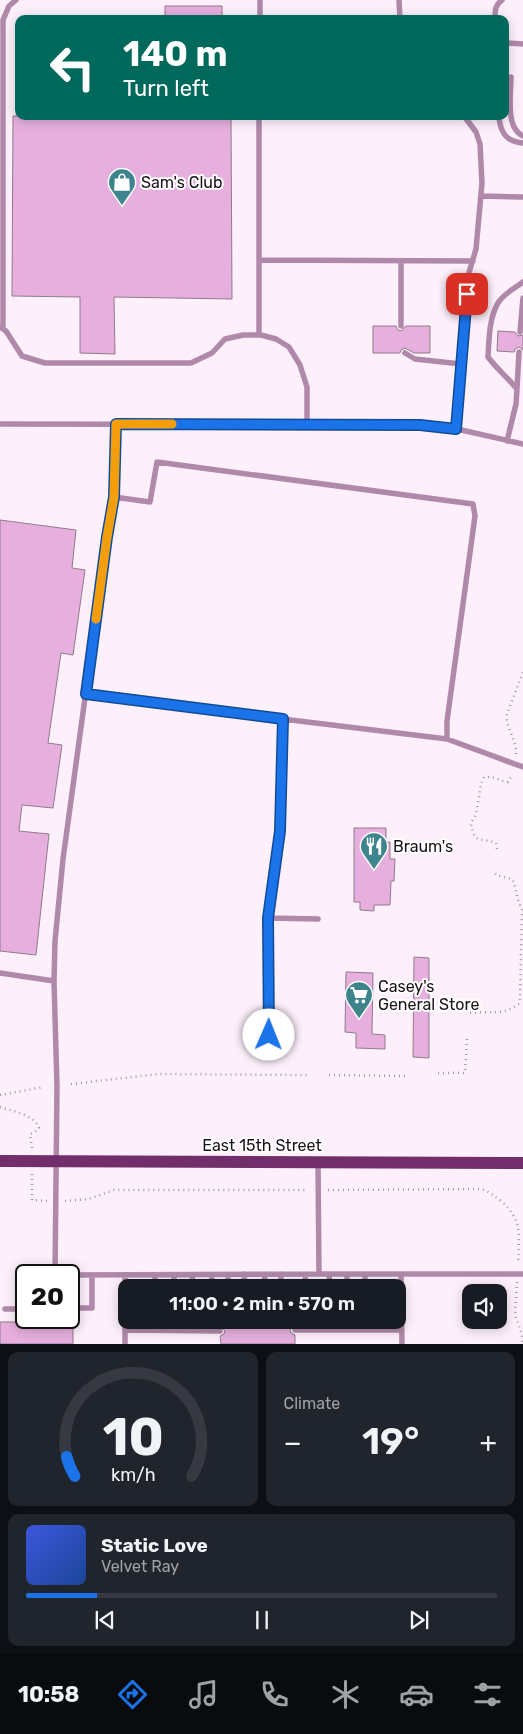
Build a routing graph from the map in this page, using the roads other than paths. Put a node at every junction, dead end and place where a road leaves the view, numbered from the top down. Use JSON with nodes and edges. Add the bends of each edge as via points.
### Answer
{"nodes":[{"id":1,"x":16,"y":0,"type":"edge"},
{"id":2,"x":260,"y":0,"type":"edge"},
{"id":3,"x":399,"y":0,"type":"edge"},
{"id":4,"x":502,"y":0,"type":"edge"},
{"id":5,"x":260,"y":15,"type":"edge"},
{"id":6,"x":400,"y":15,"type":"edge"},
{"id":7,"x":495,"y":15,"type":"edge"},
{"id":8,"x":509,"y":43,"type":"edge"},
{"id":9,"x":523,"y":44,"type":"edge"},
{"id":10,"x":511,"y":76,"type":"dead end"},
{"id":11,"x":259,"y":120,"type":"edge"},
{"id":12,"x":467,"y":120,"type":"edge"},
{"id":13,"x":498,"y":120,"type":"edge"},
{"id":14,"x":523,"y":136,"type":"edge"},
{"id":15,"x":523,"y":143,"type":"edge"},
{"id":16,"x":481,"y":196,"type":"junction"},
{"id":17,"x":523,"y":197,"type":"edge"},
{"id":18,"x":259,"y":260,"type":"junction"},
{"id":19,"x":401,"y":261,"type":"junction"},
{"id":20,"x":473,"y":261,"type":"junction"},
{"id":21,"x":523,"y":282,"type":"edge"},
{"id":22,"x":523,"y":298,"type":"edge"},
{"id":23,"x":401,"y":326,"type":"dead end"},
{"id":24,"x":1,"y":328,"type":"edge"},
{"id":25,"x":520,"y":332,"type":"dead end"},
{"id":26,"x":259,"y":335,"type":"junction"},
{"id":27,"x":519,"y":352,"type":"dead end"},
{"id":28,"x":404,"y":353,"type":"dead end"},
{"id":29,"x":462,"y":364,"type":"junction"},
{"id":30,"x":517,"y":389,"type":"junction"},
{"id":31,"x":0,"y":424,"type":"edge"},
{"id":32,"x":116,"y":424,"type":"junction"},
{"id":33,"x":307,"y":425,"type":"junction"},
{"id":34,"x":456,"y":429,"type":"junction"},
{"id":35,"x":507,"y":441,"type":"junction"},
{"id":36,"x":523,"y":444,"type":"edge"},
{"id":37,"x":114,"y":497,"type":"junction"},
{"id":38,"x":86,"y":694,"type":"junction"},
{"id":39,"x":283,"y":719,"type":"junction"},
{"id":40,"x":447,"y":739,"type":"junction"},
{"id":41,"x":523,"y":766,"type":"edge"},
{"id":42,"x":268,"y":918,"type":"junction"},
{"id":43,"x":318,"y":918,"type":"dead end"},
{"id":44,"x":0,"y":973,"type":"edge"},
{"id":45,"x":54,"y":981,"type":"junction"},
{"id":46,"x":269,"y":1035,"type":"dead end"},
{"id":47,"x":0,"y":1161,"type":"edge"},
{"id":48,"x":56,"y":1161,"type":"junction"},
{"id":49,"x":318,"y":1162,"type":"junction"},
{"id":50,"x":523,"y":1163,"type":"edge"},
{"id":51,"x":55,"y":1264,"type":"edge"},
{"id":52,"x":244,"y":1274,"type":"junction"},
{"id":53,"x":264,"y":1274,"type":"junction"},
{"id":54,"x":281,"y":1274,"type":"junction"},
{"id":55,"x":305,"y":1274,"type":"junction"},
{"id":56,"x":319,"y":1274,"type":"junction"},
{"id":57,"x":330,"y":1274,"type":"junction"},
{"id":58,"x":347,"y":1274,"type":"junction"},
{"id":59,"x":365,"y":1274,"type":"junction"},
{"id":60,"x":401,"y":1274,"type":"junction"},
{"id":61,"x":523,"y":1274,"type":"edge"},
{"id":62,"x":80,"y":1275,"type":"edge"},
{"id":63,"x":92,"y":1275,"type":"junction"},
{"id":64,"x":125,"y":1275,"type":"junction"},
{"id":65,"x":155,"y":1275,"type":"junction"},
{"id":66,"x":174,"y":1275,"type":"junction"},
{"id":67,"x":192,"y":1275,"type":"junction"},
{"id":68,"x":212,"y":1275,"type":"junction"},
{"id":69,"x":228,"y":1275,"type":"junction"},
{"id":70,"x":155,"y":1279,"type":"edge"},
{"id":71,"x":174,"y":1279,"type":"edge"},
{"id":72,"x":192,"y":1279,"type":"edge"},
{"id":73,"x":212,"y":1279,"type":"edge"},
{"id":74,"x":228,"y":1279,"type":"edge"},
{"id":75,"x":244,"y":1279,"type":"edge"},
{"id":76,"x":264,"y":1279,"type":"edge"},
{"id":77,"x":281,"y":1279,"type":"edge"},
{"id":78,"x":305,"y":1279,"type":"edge"},
{"id":79,"x":330,"y":1279,"type":"edge"},
{"id":80,"x":347,"y":1279,"type":"edge"},
{"id":81,"x":365,"y":1279,"type":"edge"},
{"id":82,"x":80,"y":1308,"type":"edge"},
{"id":83,"x":5,"y":1309,"type":"dead end"},
{"id":84,"x":15,"y":1309,"type":"edge"},
{"id":85,"x":308,"y":1329,"type":"edge"},
{"id":86,"x":348,"y":1329,"type":"edge"},
{"id":87,"x":125,"y":1330,"type":"junction"},
{"id":88,"x":154,"y":1330,"type":"joint"},
{"id":89,"x":174,"y":1330,"type":"joint"},
{"id":90,"x":193,"y":1330,"type":"joint"},
{"id":91,"x":209,"y":1330,"type":"joint"},
{"id":92,"x":295,"y":1330,"type":"dead end"},
{"id":93,"x":366,"y":1330,"type":"joint"},
{"id":94,"x":402,"y":1330,"type":"junction"},
{"id":95,"x":220,"y":1331,"type":"dead end"},
{"id":96,"x":125,"y":1344,"type":"edge"},
{"id":97,"x":402,"y":1344,"type":"edge"}],
"edges":[{"from":1,"to":24,"type":"lane","via":[[9,6],[3,20]]},
{"from":2,"to":5,"type":"lane"},
{"from":3,"to":6,"type":"lane"},
{"from":4,"to":7,"type":"lane","via":[[495,9]]},
{"from":8,"to":9,"type":"lane"},
{"from":10,"to":14,"type":"lane","via":[[511,124]]},
{"from":11,"to":18,"type":"lane"},
{"from":12,"to":16,"type":"lane","via":[[480,144]]},
{"from":13,"to":15,"type":"lane","via":[[504,137]]},
{"from":16,"to":17,"type":"lane"},
{"from":16,"to":20,"type":"lane"},
{"from":18,"to":19,"type":"lane"},
{"from":18,"to":26,"type":"lane"},
{"from":19,"to":20,"type":"lane"},
{"from":19,"to":23,"type":"lane"},
{"from":20,"to":29,"type":"lane","via":[[468,276]]},
{"from":21,"to":30,"type":"lane","via":[[498,302],[488,358]]},
{"from":22,"to":25,"type":"lane"},
{"from":24,"to":26,"type":"lane","via":[[22,356],[63,364],[192,363],[212,353],[226,339]]},
{"from":26,"to":33,"type":"lane","via":[[276,339],[289,348],[300,365],[307,387]]},
{"from":27,"to":30,"type":"lane"},
{"from":28,"to":29,"type":"lane","via":[[415,359]]},
{"from":29,"to":34,"type":"lane"},
{"from":30,"to":35,"type":"lane"},
{"from":31,"to":32,"type":"lane"},
{"from":32,"to":33,"type":"lane"},
{"from":32,"to":37,"type":"lane"},
{"from":33,"to":34,"type":"lane","via":[[420,425]]},
{"from":34,"to":35,"type":"lane"},
{"from":35,"to":36,"type":"lane"},
{"from":37,"to":38,"type":"lane"},
{"from":37,"to":40,"type":"lane","via":[[150,502],[157,462],[473,504],[475,516]]},
{"from":38,"to":39,"type":"lane"},
{"from":38,"to":45,"type":"lane","via":[[59,888]]},
{"from":39,"to":40,"type":"lane"},
{"from":39,"to":42,"type":"lane","via":[[280,819]]},
{"from":40,"to":41,"type":"lane"},
{"from":42,"to":43,"type":"lane"},
{"from":42,"to":46,"type":"lane"},
{"from":44,"to":45,"type":"lane"},
{"from":45,"to":48,"type":"lane","via":[[58,1086]]},
{"from":47,"to":48,"type":"main road","name":"East 15th Street"},
{"from":48,"to":49,"type":"main road","name":"East 15th Street"},
{"from":48,"to":51,"type":"lane"},
{"from":49,"to":50,"type":"main road","name":"East 15th Street"},
{"from":49,"to":56,"type":"lane"},
{"from":52,"to":53,"type":"lane"},
{"from":52,"to":69,"type":"lane"},
{"from":52,"to":75,"type":"lane"},
{"from":53,"to":54,"type":"lane"},
{"from":53,"to":76,"type":"lane"},
{"from":54,"to":55,"type":"lane"},
{"from":54,"to":77,"type":"lane"},
{"from":55,"to":56,"type":"lane"},
{"from":55,"to":78,"type":"lane"},
{"from":56,"to":57,"type":"lane"},
{"from":57,"to":58,"type":"lane"},
{"from":57,"to":79,"type":"lane"},
{"from":58,"to":59,"type":"lane"},
{"from":58,"to":80,"type":"lane"},
{"from":59,"to":60,"type":"lane"},
{"from":59,"to":81,"type":"lane"},
{"from":60,"to":61,"type":"lane"},
{"from":60,"to":94,"type":"lane"},
{"from":62,"to":63,"type":"lane"},
{"from":63,"to":64,"type":"lane"},
{"from":63,"to":82,"type":"lane","via":[[92,1308]]},
{"from":64,"to":65,"type":"lane"},
{"from":64,"to":87,"type":"lane"},
{"from":65,"to":66,"type":"lane"},
{"from":65,"to":70,"type":"lane"},
{"from":66,"to":67,"type":"lane"},
{"from":66,"to":71,"type":"lane"},
{"from":67,"to":68,"type":"lane"},
{"from":67,"to":72,"type":"lane"},
{"from":68,"to":69,"type":"lane"},
{"from":68,"to":73,"type":"lane"},
{"from":69,"to":74,"type":"lane"},
{"from":83,"to":84,"type":"lane"},
{"from":85,"to":92,"type":"lane"},
{"from":86,"to":93,"type":"lane"},
{"from":87,"to":88,"type":"lane"},
{"from":87,"to":96,"type":"lane"},
{"from":88,"to":89,"type":"lane"},
{"from":89,"to":90,"type":"lane"},
{"from":90,"to":91,"type":"lane"},
{"from":91,"to":95,"type":"lane"},
{"from":93,"to":94,"type":"lane"},
{"from":94,"to":97,"type":"lane"}]}
